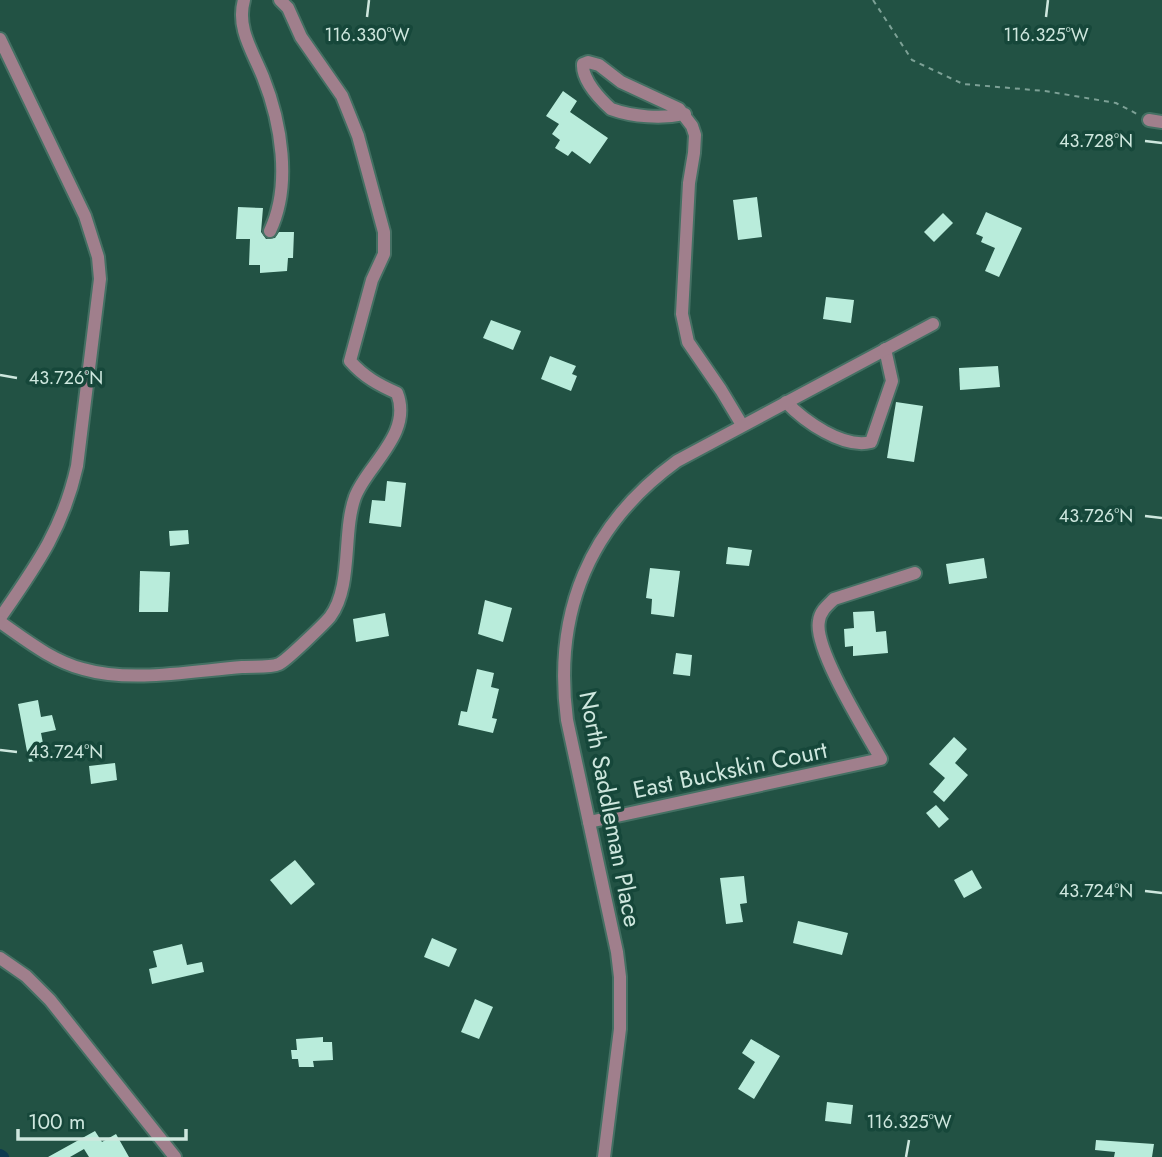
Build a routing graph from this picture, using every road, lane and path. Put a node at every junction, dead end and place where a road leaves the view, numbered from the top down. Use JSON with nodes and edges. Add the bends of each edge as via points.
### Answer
{"nodes":[{"id":1,"x":244,"y":0,"type":"edge"},
{"id":2,"x":280,"y":0,"type":"edge"},
{"id":3,"x":873,"y":0,"type":"edge"},
{"id":4,"x":0,"y":39,"type":"edge"},
{"id":5,"x":685,"y":114,"type":"junction"},
{"id":6,"x":1156,"y":121,"type":"edge"},
{"id":7,"x":270,"y":230,"type":"dead end"},
{"id":8,"x":933,"y":324,"type":"dead end"},
{"id":9,"x":885,"y":349,"type":"junction"},
{"id":10,"x":786,"y":402,"type":"junction"},
{"id":11,"x":742,"y":425,"type":"junction"},
{"id":12,"x":915,"y":573,"type":"dead end"},
{"id":13,"x":0,"y":620,"type":"edge"},
{"id":14,"x":589,"y":822,"type":"junction"},
{"id":15,"x":0,"y":958,"type":"edge"},
{"id":16,"x":175,"y":1157,"type":"edge"},
{"id":17,"x":604,"y":1157,"type":"edge"}],
"edges":[{"from":1,"to":7,"type":"street","via":[[243,33],[272,103],[279,142],[280,194]]},
{"from":2,"to":13,"type":"street","via":[[342,96],[358,135],[384,232],[384,254],[372,280],[351,361],[379,386],[397,393],[402,405],[390,446],[354,498],[339,602],[329,618],[279,664],[137,675],[111,675],[60,661]]},
{"from":3,"to":6,"type":"path","via":[[912,60],[963,84],[1116,103]]},
{"from":4,"to":13,"type":"street","via":[[85,215],[100,279],[72,491],[52,539]]},
{"from":5,"to":5,"type":"street","via":[[621,82],[600,65],[583,64],[588,80],[611,109],[637,115]]},
{"from":5,"to":11,"type":"street","via":[[695,135],[682,314],[688,342]]},
{"from":8,"to":9,"type":"street","name":"North Saddleman Place"},
{"from":9,"to":10,"type":"street","name":"North Saddleman Place"},
{"from":9,"to":10,"type":"street","via":[[892,381],[871,442],[860,445],[832,435]]},
{"from":10,"to":11,"type":"street","name":"North Saddleman Place"},
{"from":11,"to":14,"type":"street","name":"North Saddleman Place","via":[[677,461],[637,494],[604,534],[576,592],[565,643],[564,694]]},
{"from":12,"to":14,"type":"street","name":"East Buckskin Court","via":[[834,599],[818,621],[835,678],[881,760]]},
{"from":14,"to":17,"type":"street","name":"North Saddleman Place","via":[[617,952],[621,1003]]},
{"from":15,"to":16,"type":"street","via":[[50,1000]]}]}
